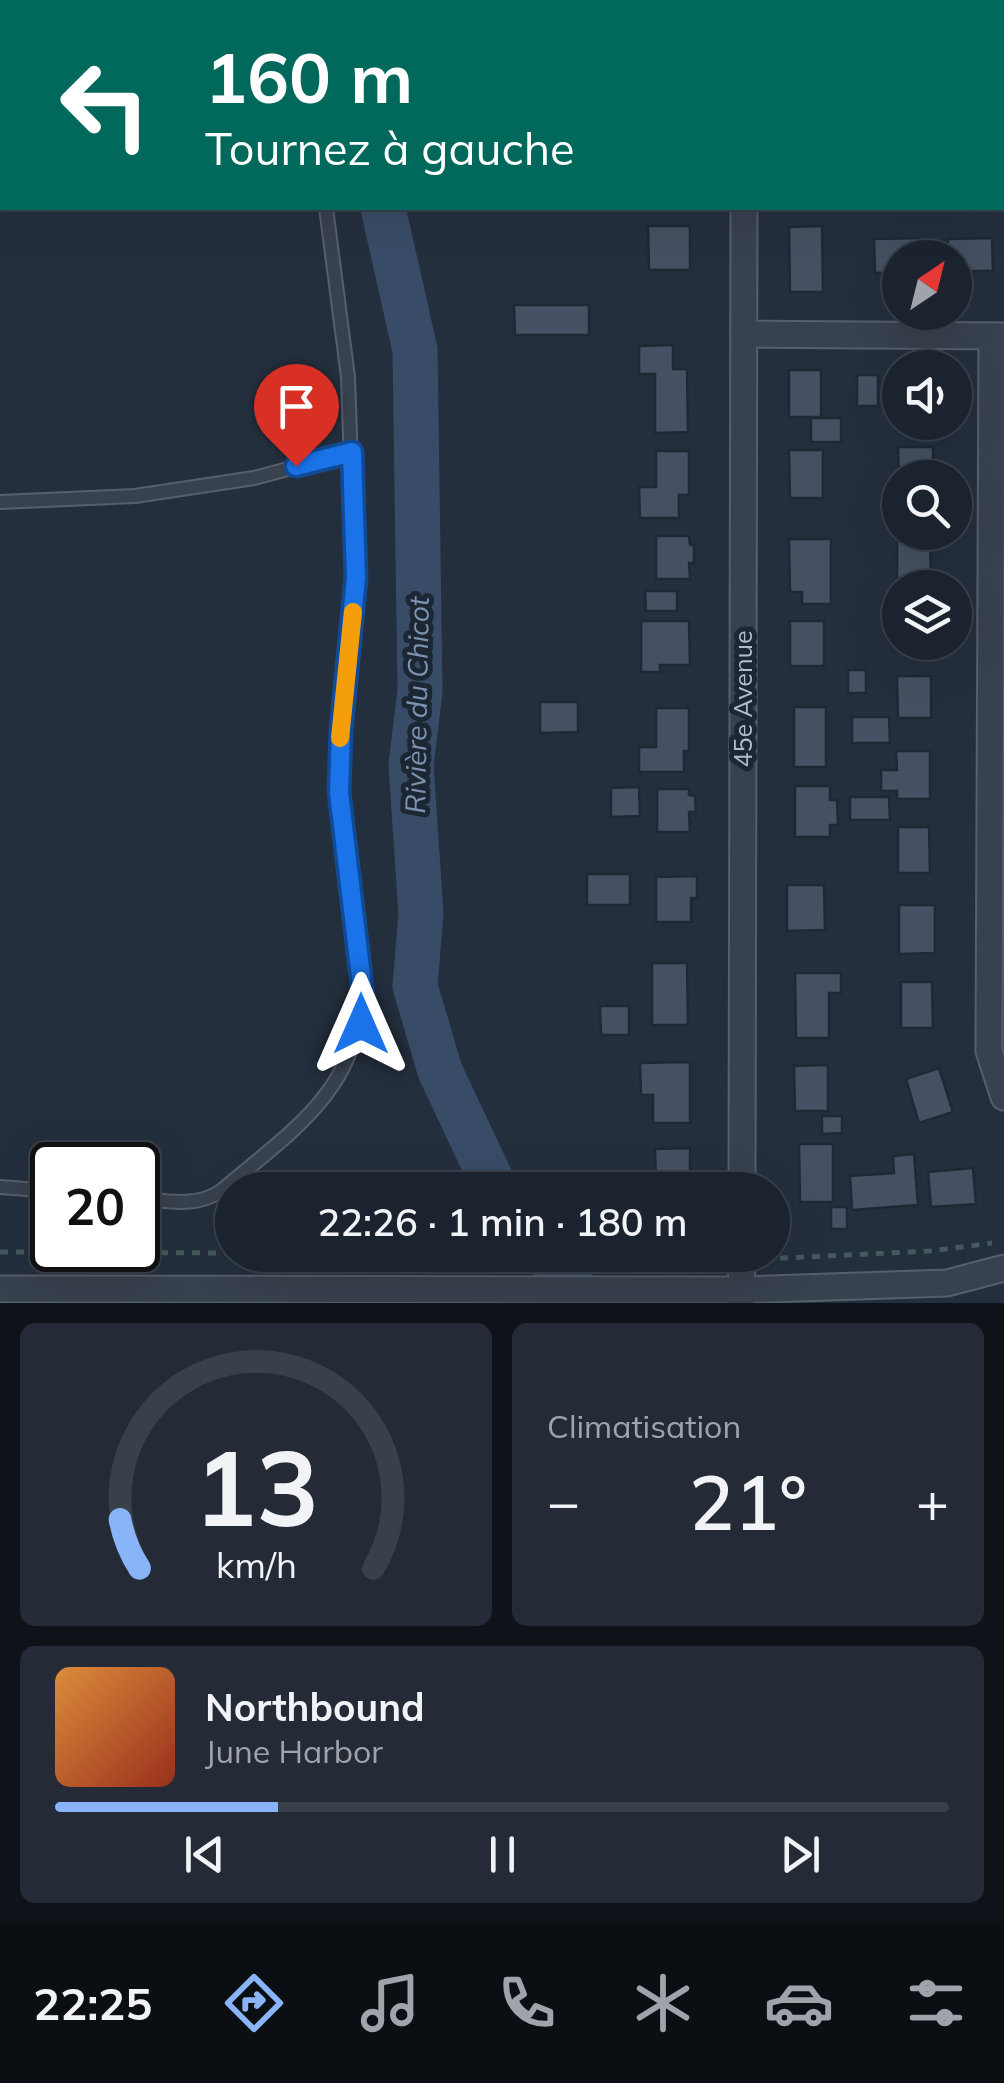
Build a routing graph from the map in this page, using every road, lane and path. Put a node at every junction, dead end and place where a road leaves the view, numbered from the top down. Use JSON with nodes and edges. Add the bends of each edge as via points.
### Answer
{"nodes":[{"id":1,"x":326,"y":210,"type":"edge"},
{"id":2,"x":744,"y":210,"type":"edge"},
{"id":3,"x":744,"y":334,"type":"junction"},
{"id":4,"x":998,"y":336,"type":"edge"},
{"id":5,"x":352,"y":452,"type":"junction"},
{"id":6,"x":0,"y":502,"type":"edge"},
{"id":7,"x":997,"y":892,"type":"edge"},
{"id":8,"x":1004,"y":1097,"type":"edge"},
{"id":9,"x":742,"y":1172,"type":"edge"},
{"id":10,"x":0,"y":1187,"type":"edge"},
{"id":11,"x":30,"y":1189,"type":"edge"},
{"id":12,"x":160,"y":1200,"type":"edge"},
{"id":13,"x":1004,"y":1242,"type":"edge"},
{"id":14,"x":0,"y":1252,"type":"edge"},
{"id":15,"x":215,"y":1253,"type":"edge"},
{"id":16,"x":790,"y":1256,"type":"edge"},
{"id":17,"x":1004,"y":1268,"type":"edge"},
{"id":18,"x":748,"y":1272,"type":"edge"},
{"id":19,"x":0,"y":1289,"type":"edge"},
{"id":20,"x":528,"y":1296,"type":"edge"},
{"id":21,"x":741,"y":1297,"type":"edge"}],
"edges":[{"from":1,"to":5,"type":"lane"},
{"from":2,"to":3,"type":"street","name":"45e Avenue"},
{"from":3,"to":4,"type":"street"},
{"from":3,"to":9,"type":"street","name":"45e Avenue"},
{"from":4,"to":7,"type":"street"},
{"from":5,"to":6,"type":"lane","via":[[254,478],[154,493]]},
{"from":5,"to":12,"type":"lane","via":[[356,578],[339,792],[361,1024],[322,1101],[220,1191],[190,1202]]},
{"from":7,"to":8,"type":"street","via":[[989,1050]]},
{"from":10,"to":11,"type":"lane"},
{"from":13,"to":16,"type":"path"},
{"from":14,"to":15,"type":"path"},
{"from":17,"to":21,"type":"street","via":[[946,1283]]},
{"from":18,"to":21,"type":"street"},
{"from":19,"to":20,"type":"street"},
{"from":20,"to":21,"type":"street"}]}
